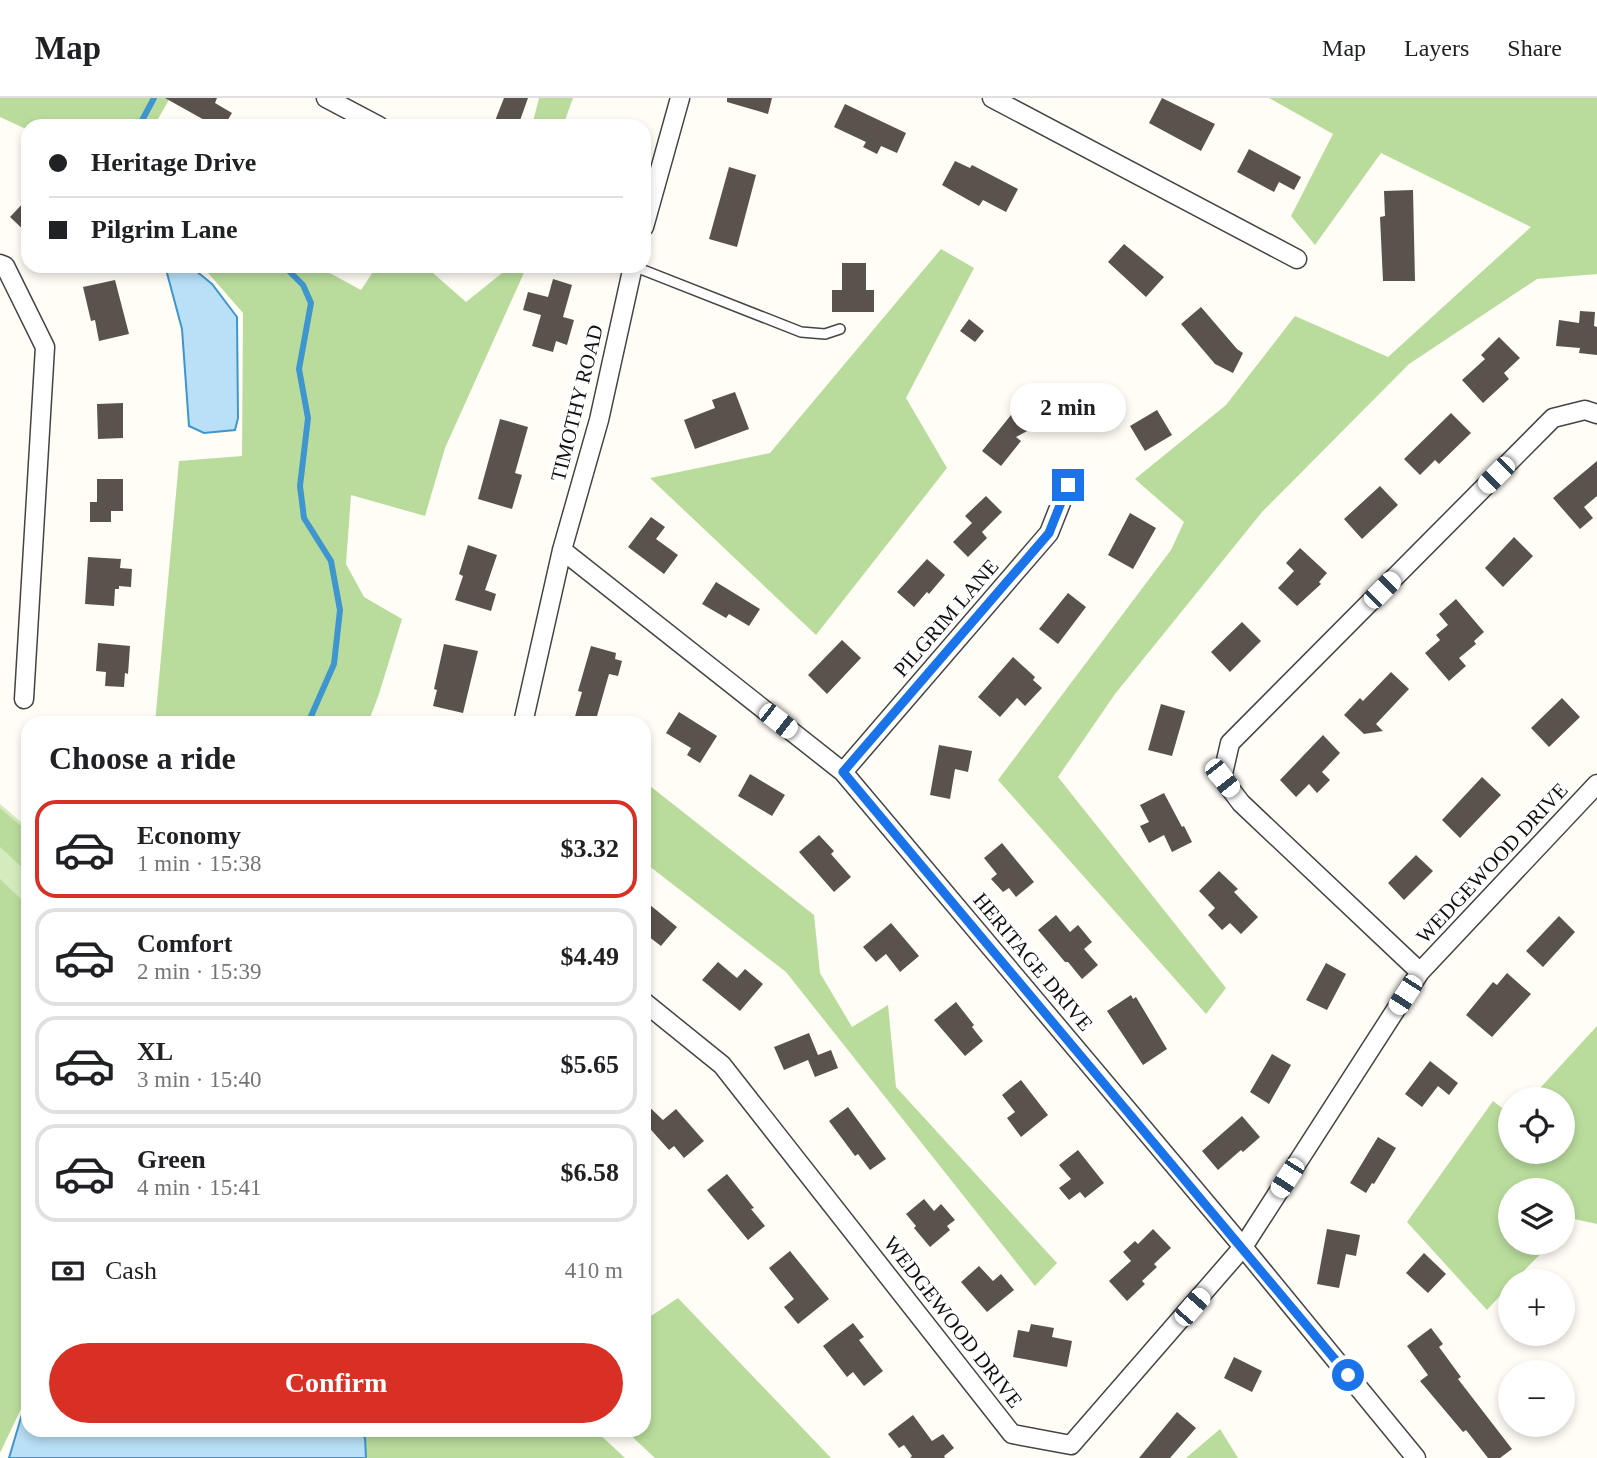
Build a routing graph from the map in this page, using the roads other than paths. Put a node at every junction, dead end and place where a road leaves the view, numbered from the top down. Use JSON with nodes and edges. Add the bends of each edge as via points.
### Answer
{"nodes":[{"id":1,"x":326,"y":98,"type":"edge"},
{"id":2,"x":680,"y":98,"type":"edge"},
{"id":3,"x":992,"y":98,"type":"edge"},
{"id":4,"x":366,"y":119,"type":"edge"},
{"id":5,"x":651,"y":202,"type":"edge"},
{"id":6,"x":1297,"y":259,"type":"dead end"},
{"id":7,"x":0,"y":264,"type":"edge"},
{"id":8,"x":631,"y":273,"type":"edge"},
{"id":9,"x":651,"y":273,"type":"edge"},
{"id":10,"x":840,"y":329,"type":"dead end"},
{"id":11,"x":1597,"y":414,"type":"edge"},
{"id":12,"x":1068,"y":485,"type":"dead end"},
{"id":13,"x":562,"y":550,"type":"junction"},
{"id":14,"x":24,"y":699,"type":"dead end"},
{"id":15,"x":525,"y":716,"type":"edge"},
{"id":16,"x":843,"y":772,"type":"junction"},
{"id":17,"x":1597,"y":784,"type":"edge"},
{"id":18,"x":1420,"y":972,"type":"junction"},
{"id":19,"x":651,"y":1008,"type":"edge"},
{"id":20,"x":1243,"y":1247,"type":"junction"},
{"id":21,"x":1416,"y":1458,"type":"edge"}],
"edges":[{"from":1,"to":4,"type":"street"},
{"from":2,"to":5,"type":"street"},
{"from":3,"to":6,"type":"street"},
{"from":7,"to":14,"type":"street","via":[[45,347]]},
{"from":8,"to":13,"type":"street","name":"TIMOTHY ROAD","via":[[599,420]]},
{"from":9,"to":10,"type":"lane","via":[[801,332],[825,334]]},
{"from":11,"to":18,"type":"street","via":[[1585,410],[1553,418],[1230,743],[1222,778],[1241,803]]},
{"from":12,"to":16,"type":"street","name":"PILGRIM LANE","via":[[1049,533]]},
{"from":13,"to":15,"type":"street"},
{"from":13,"to":16,"type":"street","name":"HERITAGE DRIVE"},
{"from":16,"to":20,"type":"street","name":"HERITAGE DRIVE"},
{"from":17,"to":18,"type":"street","name":"WEDGEWOOD DRIVE"},
{"from":18,"to":20,"type":"street","name":"WEDGEWOOD DRIVE"},
{"from":19,"to":20,"type":"street","name":"WEDGEWOOD DRIVE","via":[[722,1065],[1012,1434],[1071,1445]]},
{"from":20,"to":21,"type":"street","name":"HERITAGE DRIVE"}]}
